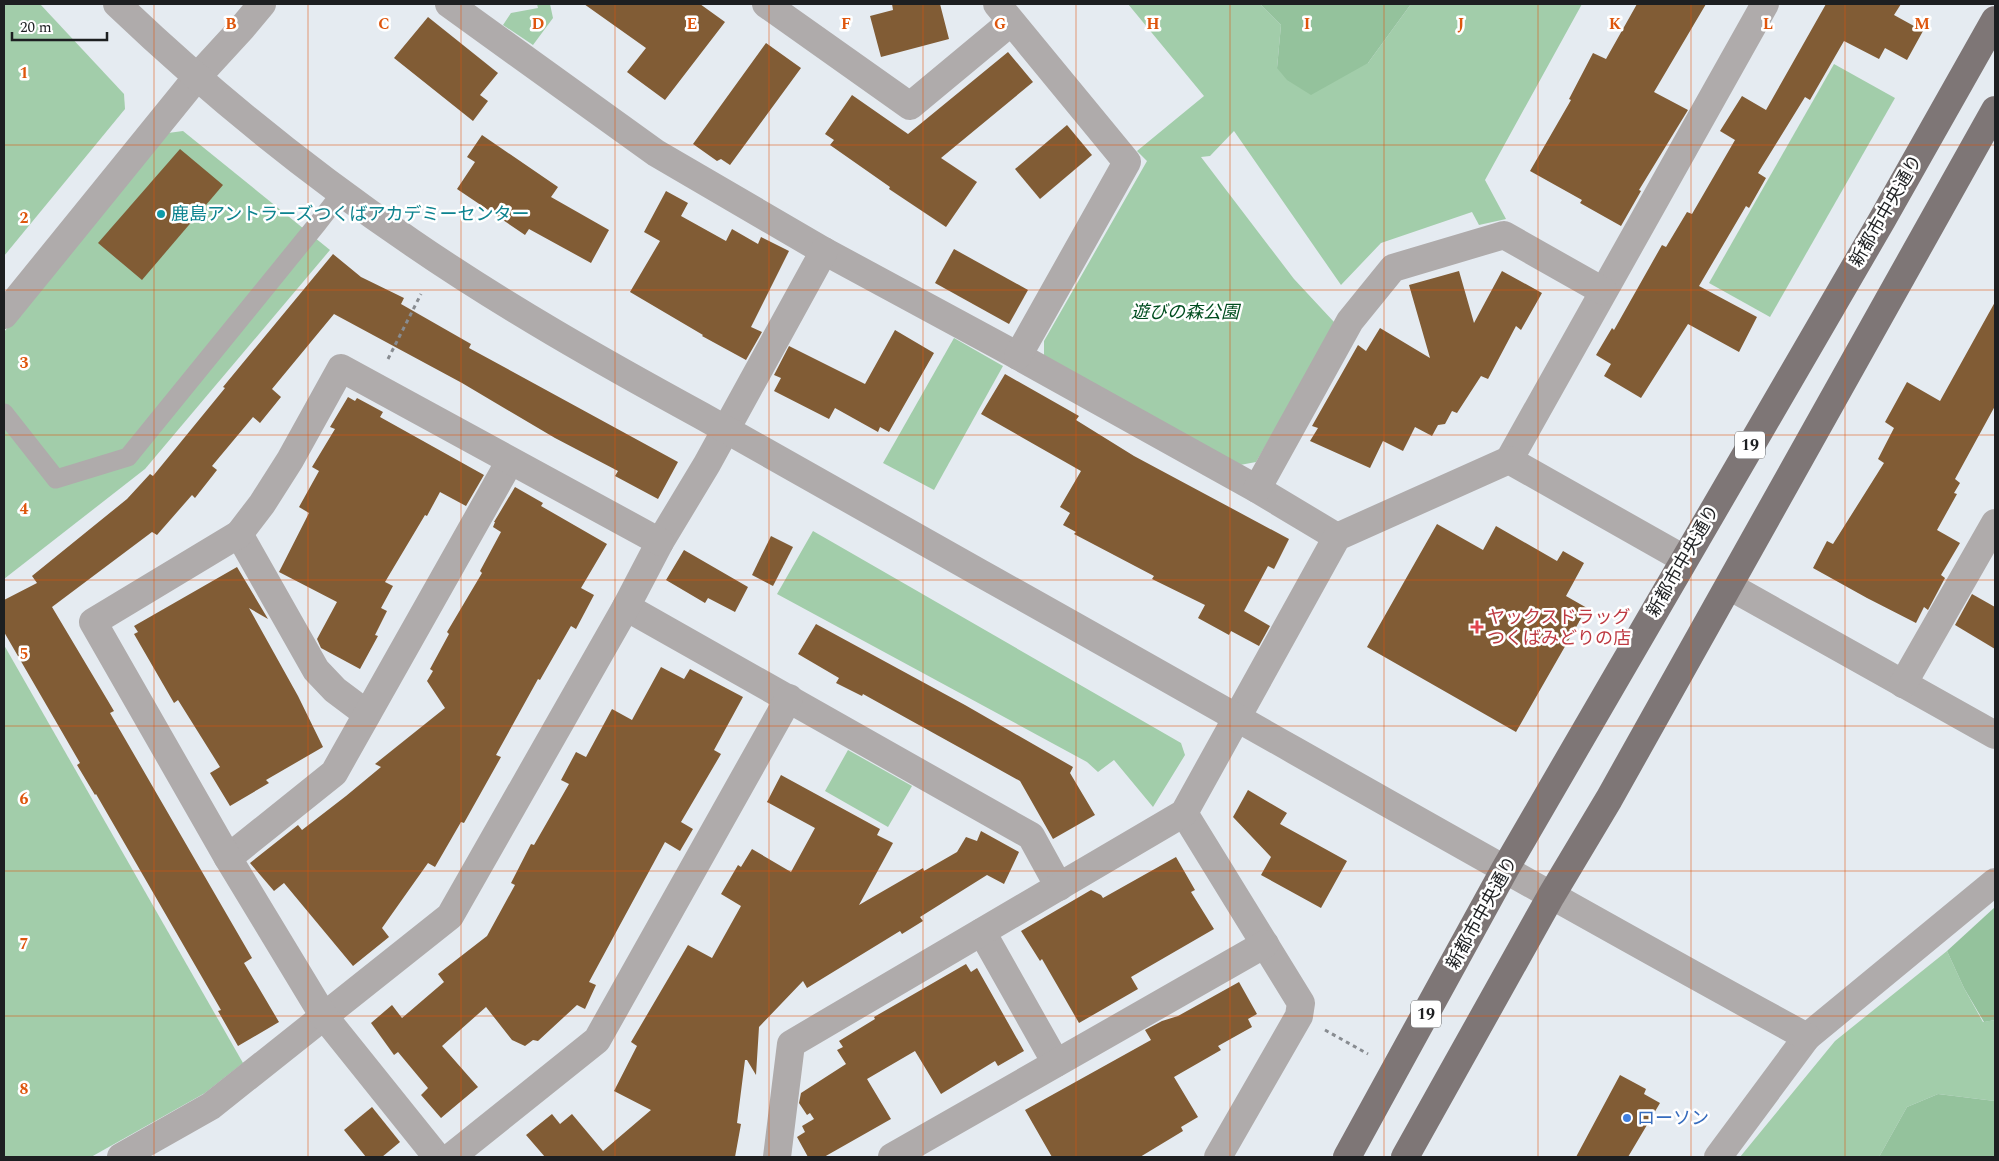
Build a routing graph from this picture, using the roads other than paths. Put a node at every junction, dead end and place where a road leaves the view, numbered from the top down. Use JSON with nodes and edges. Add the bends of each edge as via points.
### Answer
{"nodes":[{"id":1,"x":117,"y":4,"type":"edge"},
{"id":2,"x":262,"y":4,"type":"edge"},
{"id":3,"x":449,"y":4,"type":"edge"},
{"id":4,"x":766,"y":4,"type":"edge"},
{"id":5,"x":1764,"y":4,"type":"edge"},
{"id":6,"x":1004,"y":13,"type":"edge"},
{"id":7,"x":1995,"y":20,"type":"edge"},
{"id":8,"x":197,"y":77,"type":"junction"},
{"id":9,"x":1995,"y":110,"type":"edge"},
{"id":10,"x":342,"y":192,"type":"junction"},
{"id":11,"x":824,"y":252,"type":"junction"},
{"id":12,"x":1603,"y":291,"type":"junction"},
{"id":13,"x":4,"y":315,"type":"edge"},
{"id":14,"x":1018,"y":356,"type":"junction"},
{"id":15,"x":4,"y":413,"type":"edge"},
{"id":16,"x":725,"y":429,"type":"junction"},
{"id":17,"x":1509,"y":460,"type":"junction"},
{"id":18,"x":510,"y":461,"type":"junction"},
{"id":19,"x":1257,"y":489,"type":"junction"},
{"id":20,"x":1995,"y":523,"type":"edge"},
{"id":21,"x":239,"y":534,"type":"junction"},
{"id":22,"x":1337,"y":537,"type":"junction"},
{"id":23,"x":660,"y":542,"type":"junction"},
{"id":24,"x":1684,"y":558,"type":"junction"},
{"id":25,"x":1728,"y":586,"type":"junction"},
{"id":26,"x":626,"y":607,"type":"junction"},
{"id":27,"x":1902,"y":684,"type":"junction"},
{"id":28,"x":789,"y":698,"type":"junction"},
{"id":29,"x":367,"y":714,"type":"junction"},
{"id":30,"x":1238,"y":716,"type":"junction"},
{"id":31,"x":1995,"y":735,"type":"edge"},
{"id":32,"x":1184,"y":813,"type":"junction"},
{"id":33,"x":228,"y":858,"type":"junction"},
{"id":34,"x":1505,"y":869,"type":"junction"},
{"id":35,"x":1995,"y":882,"type":"edge"},
{"id":36,"x":1060,"y":887,"type":"junction"},
{"id":37,"x":1551,"y":896,"type":"junction"},
{"id":38,"x":982,"y":932,"type":"junction"},
{"id":39,"x":1265,"y":944,"type":"junction"},
{"id":40,"x":323,"y":1016,"type":"junction"},
{"id":41,"x":1806,"y":1037,"type":"junction"},
{"id":42,"x":1056,"y":1063,"type":"junction"},
{"id":43,"x":121,"y":1157,"type":"edge"},
{"id":44,"x":438,"y":1157,"type":"edge"},
{"id":45,"x":451,"y":1157,"type":"edge"},
{"id":46,"x":777,"y":1157,"type":"edge"},
{"id":47,"x":892,"y":1157,"type":"edge"},
{"id":48,"x":1218,"y":1157,"type":"edge"},
{"id":49,"x":1347,"y":1157,"type":"edge"},
{"id":50,"x":1405,"y":1157,"type":"edge"},
{"id":51,"x":1718,"y":1157,"type":"edge"}],
"edges":[{"from":1,"to":8,"type":"street"},
{"from":2,"to":8,"type":"street"},
{"from":3,"to":11,"type":"street","via":[[656,153]]},
{"from":4,"to":6,"type":"street","via":[[910,106]]},
{"from":5,"to":12,"type":"street"},
{"from":6,"to":14,"type":"street","via":[[1127,162]]},
{"from":7,"to":24,"type":"main road","name":"新都市中央通り","number":"19"},
{"from":8,"to":10,"type":"street","via":[[261,132]]},
{"from":8,"to":13,"type":"street"},
{"from":9,"to":25,"type":"main road"},
{"from":10,"to":15,"type":"lane","via":[[128,457],[56,479]]},
{"from":10,"to":16,"type":"street","via":[[476,285]]},
{"from":11,"to":14,"type":"street"},
{"from":11,"to":16,"type":"street"},
{"from":12,"to":17,"type":"street"},
{"from":12,"to":19,"type":"street","via":[[1504,235],[1393,268],[1350,321]]},
{"from":14,"to":19,"type":"street"},
{"from":16,"to":23,"type":"street"},
{"from":16,"to":30,"type":"street"},
{"from":17,"to":22,"type":"street"},
{"from":17,"to":24,"type":"street"},
{"from":18,"to":21,"type":"street","via":[[341,368],[290,460]]},
{"from":18,"to":23,"type":"street"},
{"from":18,"to":29,"type":"street"},
{"from":19,"to":22,"type":"street"},
{"from":20,"to":27,"type":"street"},
{"from":21,"to":29,"type":"street","via":[[316,670],[335,690]]},
{"from":21,"to":33,"type":"street","via":[[93,622]]},
{"from":22,"to":30,"type":"street"},
{"from":23,"to":26,"type":"street"},
{"from":24,"to":34,"type":"main road","name":"新都市中央通り","number":"19"},
{"from":25,"to":27,"type":"street"},
{"from":25,"to":37,"type":"main road"},
{"from":26,"to":28,"type":"street"},
{"from":26,"to":40,"type":"street","via":[[450,916]]},
{"from":27,"to":31,"type":"street"},
{"from":28,"to":36,"type":"street","via":[[1031,836]]},
{"from":28,"to":45,"type":"street","via":[[597,1040]]},
{"from":29,"to":33,"type":"street","via":[[334,773]]},
{"from":30,"to":32,"type":"street"},
{"from":30,"to":34,"type":"street"},
{"from":32,"to":36,"type":"street"},
{"from":32,"to":39,"type":"street"},
{"from":33,"to":40,"type":"street"},
{"from":34,"to":37,"type":"street"},
{"from":34,"to":49,"type":"main road","name":"新都市中央通り","number":"19"},
{"from":35,"to":41,"type":"street"},
{"from":36,"to":38,"type":"street"},
{"from":37,"to":41,"type":"street"},
{"from":37,"to":50,"type":"main road"},
{"from":38,"to":42,"type":"street"},
{"from":38,"to":46,"type":"street","via":[[791,1044]]},
{"from":39,"to":42,"type":"street"},
{"from":39,"to":48,"type":"street","via":[[1301,1003],[1299,1016]]},
{"from":40,"to":43,"type":"street","via":[[211,1106]]},
{"from":40,"to":44,"type":"street"},
{"from":41,"to":51,"type":"street"},
{"from":42,"to":47,"type":"street"}]}
